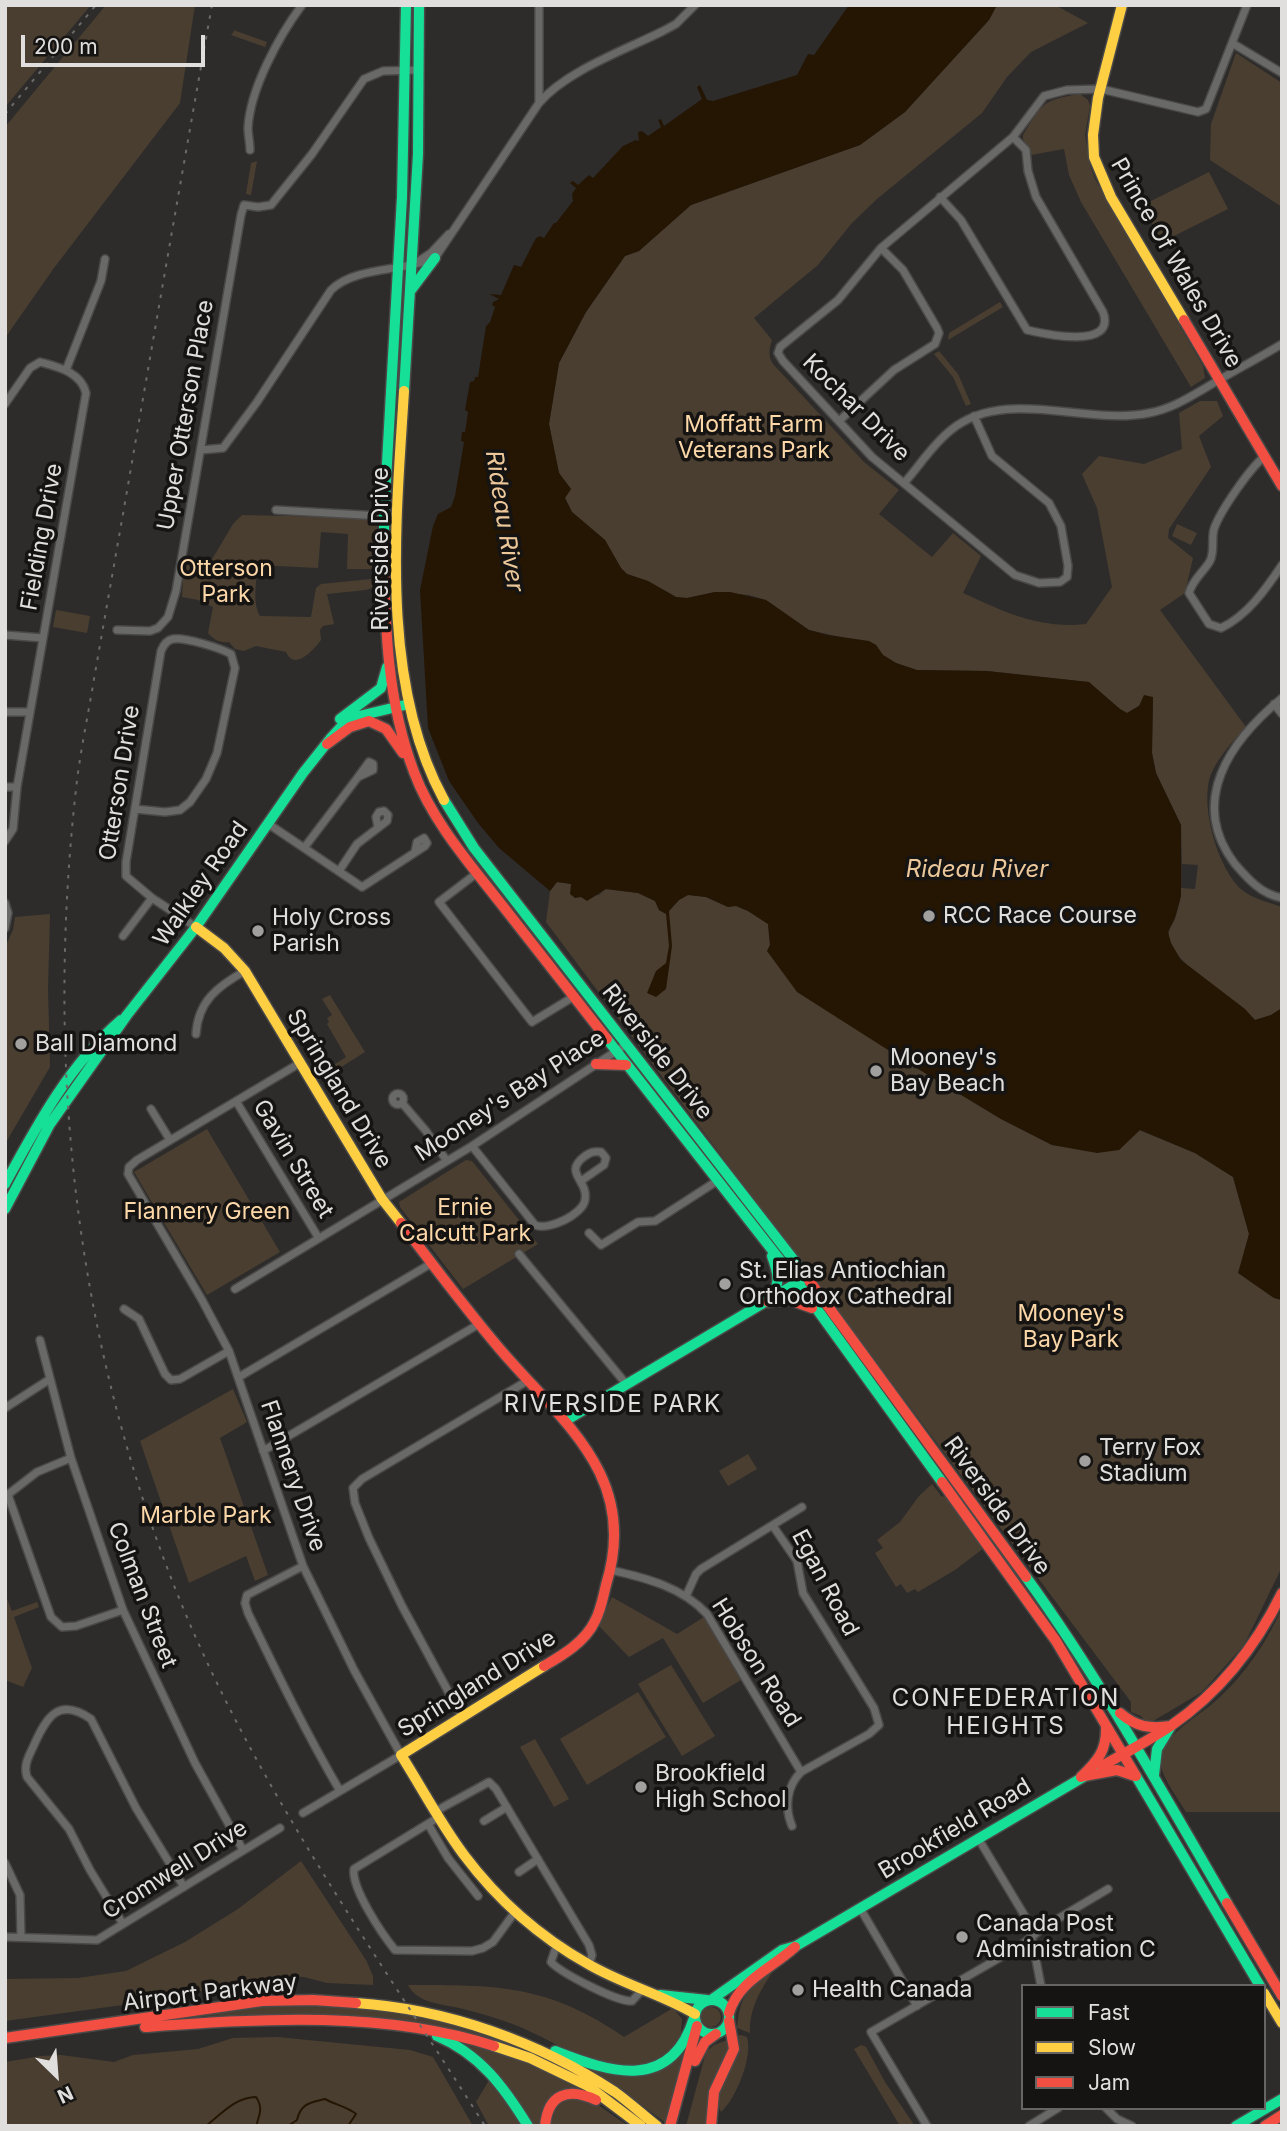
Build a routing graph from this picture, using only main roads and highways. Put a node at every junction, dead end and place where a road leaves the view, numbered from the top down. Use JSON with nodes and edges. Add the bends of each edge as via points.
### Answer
{"nodes":[{"id":1,"x":406,"y":5,"type":"edge"},
{"id":2,"x":419,"y":5,"type":"edge"},
{"id":3,"x":1122,"y":5,"type":"edge"},
{"id":4,"x":414,"y":246,"type":"junction"},
{"id":5,"x":411,"y":290,"type":"junction"},
{"id":6,"x":1282,"y":486,"type":"edge"},
{"id":7,"x":390,"y":658,"type":"junction"},
{"id":8,"x":409,"y":702,"type":"junction"},
{"id":9,"x":395,"y":704,"type":"junction"},
{"id":10,"x":340,"y":719,"type":"junction"},
{"id":11,"x":327,"y":744,"type":"junction"},
{"id":12,"x":303,"y":773,"type":"junction"},
{"id":13,"x":415,"y":774,"type":"junction"},
{"id":14,"x":196,"y":927,"type":"junction"},
{"id":15,"x":127,"y":1015,"type":"junction"},
{"id":16,"x":607,"y":1041,"type":"junction"},
{"id":17,"x":626,"y":1065,"type":"junction"},
{"id":18,"x":5,"y":1184,"type":"edge"},
{"id":19,"x":5,"y":1209,"type":"edge"},
{"id":20,"x":769,"y":1246,"type":"junction"},
{"id":21,"x":802,"y":1280,"type":"junction"},
{"id":22,"x":768,"y":1302,"type":"junction"},
{"id":23,"x":817,"y":1311,"type":"junction"},
{"id":24,"x":565,"y":1421,"type":"junction"},
{"id":25,"x":1000,"y":1541,"type":"junction"},
{"id":26,"x":990,"y":1549,"type":"junction"},
{"id":27,"x":1282,"y":1592,"type":"edge"},
{"id":28,"x":1109,"y":1701,"type":"junction"},
{"id":29,"x":1105,"y":1723,"type":"junction"},
{"id":30,"x":1171,"y":1726,"type":"junction"},
{"id":31,"x":1135,"y":1746,"type":"junction"},
{"id":32,"x":1123,"y":1753,"type":"junction"},
{"id":33,"x":401,"y":1755,"type":"joint"},
{"id":34,"x":1081,"y":1777,"type":"junction"},
{"id":35,"x":1138,"y":1780,"type":"junction"},
{"id":36,"x":1158,"y":1786,"type":"junction"},
{"id":37,"x":796,"y":1946,"type":"junction"},
{"id":38,"x":1259,"y":1984,"type":"edge"},
{"id":39,"x":659,"y":1995,"type":"junction"},
{"id":40,"x":1266,"y":1996,"type":"edge"},
{"id":41,"x":1282,"y":1996,"type":"edge"},
{"id":42,"x":709,"y":2000,"type":"junction"},
{"id":43,"x":729,"y":2018,"type":"junction"},
{"id":44,"x":695,"y":2019,"type":"junction"},
{"id":45,"x":458,"y":2021,"type":"junction"},
{"id":46,"x":1280,"y":2021,"type":"edge"},
{"id":47,"x":400,"y":2026,"type":"junction"},
{"id":48,"x":74,"y":2031,"type":"junction"},
{"id":49,"x":716,"y":2034,"type":"junction"},
{"id":50,"x":5,"y":2038,"type":"edge"},
{"id":51,"x":1282,"y":2099,"type":"edge"},
{"id":52,"x":1266,"y":2108,"type":"edge"},
{"id":53,"x":1263,"y":2110,"type":"edge"},
{"id":54,"x":1282,"y":2115,"type":"edge"},
{"id":55,"x":1282,"y":2122,"type":"edge"},
{"id":56,"x":655,"y":2124,"type":"edge"},
{"id":57,"x":528,"y":2126,"type":"edge"},
{"id":58,"x":545,"y":2126,"type":"edge"},
{"id":59,"x":640,"y":2126,"type":"edge"},
{"id":60,"x":670,"y":2126,"type":"edge"},
{"id":61,"x":678,"y":2126,"type":"edge"},
{"id":62,"x":711,"y":2126,"type":"edge"},
{"id":63,"x":1236,"y":2126,"type":"edge"},
{"id":64,"x":1265,"y":2126,"type":"edge"},
{"id":65,"x":1270,"y":2126,"type":"edge"}],
"edges":[{"from":1,"to":7,"type":"main road","name":"Riverside Drive","via":[[407,70],[384,516]]},
{"from":2,"to":4,"type":"main road","name":"Riverside Drive"},
{"from":3,"to":6,"type":"main road","name":"Prince Of Wales Drive","via":[[1093,138],[1097,167]]},
{"from":4,"to":5,"type":"main road","name":"Riverside Drive"},
{"from":4,"to":5,"type":"main road","via":[[431,257]]},
{"from":5,"to":8,"type":"main road","name":"Riverside Drive","via":[[398,517],[398,611]]},
{"from":7,"to":9,"type":"main road","name":"Riverside Drive"},
{"from":7,"to":10,"type":"main road","via":[[381,688]]},
{"from":8,"to":9,"type":"main road","name":"Walkley Road"},
{"from":8,"to":21,"type":"main road","name":"Riverside Drive","via":[[426,762],[455,818]]},
{"from":9,"to":10,"type":"main road","name":"Walkley Road","via":[[364,707]]},
{"from":9,"to":11,"type":"main road","name":"Walkley Road","via":[[354,717]]},
{"from":9,"to":13,"type":"main road","name":"Riverside Drive"},
{"from":10,"to":12,"type":"main road","name":"Walkley Road"},
{"from":11,"to":12,"type":"main road","name":"Walkley Road"},
{"from":11,"to":13,"type":"main road","via":[[351,725],[375,722],[393,734]]},
{"from":12,"to":14,"type":"main road","name":"Walkley Road"},
{"from":13,"to":16,"type":"main road","name":"Riverside Drive","via":[[440,822]]},
{"from":14,"to":15,"type":"main road","name":"Walkley Road"},
{"from":14,"to":24,"type":"main road","name":"Springland Drive","via":[[245,971],[382,1199],[479,1324]]},
{"from":15,"to":18,"type":"main road","name":"Walkley Road","via":[[97,1043],[56,1096]]},
{"from":15,"to":19,"type":"main road","name":"Walkley Road","via":[[50,1124]]},
{"from":16,"to":17,"type":"main road","name":"Riverside Drive"},
{"from":16,"to":17,"type":"main road","via":[[596,1064]]},
{"from":17,"to":20,"type":"main road","name":"Riverside Drive"},
{"from":20,"to":21,"type":"main road","name":"Riverside Drive"},
{"from":20,"to":22,"type":"main road","via":[[780,1285]]},
{"from":21,"to":22,"type":"main road"},
{"from":21,"to":23,"type":"main road","name":"Riverside Drive"},
{"from":21,"to":25,"type":"main road","name":"Riverside Drive"},
{"from":22,"to":23,"type":"main road","via":[[800,1301]]},
{"from":22,"to":24,"type":"main road"},
{"from":23,"to":26,"type":"main road","name":"Riverside Drive"},
{"from":24,"to":33,"type":"main road","name":"Springland Drive","via":[[599,1469],[615,1522],[611,1570],[595,1622],[576,1645]]},
{"from":25,"to":26,"type":"main road"},
{"from":25,"to":28,"type":"main road","name":"Riverside Drive"},
{"from":26,"to":29,"type":"main road","name":"Riverside Drive","via":[[1056,1640]]},
{"from":27,"to":30,"type":"main road","name":"Brookfield Road","via":[[1265,1628],[1232,1674]]},
{"from":28,"to":30,"type":"main road","via":[[1138,1727]]},
{"from":28,"to":31,"type":"main road","name":"Riverside Drive"},
{"from":29,"to":32,"type":"main road","name":"Riverside Drive"},
{"from":29,"to":34,"type":"main road","via":[[1106,1749]]},
{"from":30,"to":31,"type":"main road","name":"Brookfield Road"},
{"from":30,"to":36,"type":"main road","via":[[1153,1764]]},
{"from":31,"to":32,"type":"main road","name":"Brookfield Road"},
{"from":31,"to":36,"type":"main road","name":"Riverside Drive"},
{"from":32,"to":34,"type":"main road","name":"Brookfield Road"},
{"from":32,"to":35,"type":"main road","name":"Riverside Drive"},
{"from":33,"to":39,"type":"main road","name":"Flannery Drive","via":[[464,1855],[515,1912],[589,1964]]},
{"from":34,"to":35,"type":"main road","via":[[1127,1770]]},
{"from":34,"to":37,"type":"main road","name":"Brookfield Road"},
{"from":35,"to":38,"type":"main road","name":"Riverside Drive"},
{"from":36,"to":41,"type":"main road","name":"Riverside Drive"},
{"from":37,"to":42,"type":"main road","name":"Brookfield Road","via":[[782,1950]]},
{"from":37,"to":43,"type":"main road","name":"Brookfield Road","via":[[738,1992]]},
{"from":39,"to":42,"type":"main road","name":"Flannery Drive"},
{"from":39,"to":44,"type":"main road","name":"Flannery Drive"},
{"from":40,"to":46,"type":"main road"},
{"from":42,"to":43,"type":"main road","via":[[723,2004]]},
{"from":42,"to":44,"type":"main road","via":[[698,2007]]},
{"from":43,"to":49,"type":"main road"},
{"from":43,"to":62,"type":"main road","via":[[734,2049],[714,2092]]},
{"from":44,"to":45,"type":"main road","via":[[674,2054],[648,2069],[626,2072],[604,2070],[496,2030]]},
{"from":44,"to":49,"type":"main road","via":[[706,2033]]},
{"from":44,"to":60,"type":"main road"},
{"from":45,"to":48,"type":"main road","name":"Airport Parkway","via":[[368,2003],[289,2000]]},
{"from":45,"to":56,"type":"main road","name":"Airport Parkway","via":[[561,2062]]},
{"from":47,"to":48,"type":"main road","name":"Airport Parkway","via":[[272,2019]]},
{"from":47,"to":57,"type":"main road","via":[[443,2038],[471,2053],[498,2080]]},
{"from":47,"to":59,"type":"main road","name":"Airport Parkway","via":[[454,2034],[527,2056],[588,2087]]},
{"from":48,"to":50,"type":"main road","name":"Airport Parkway"},
{"from":49,"to":61,"type":"main road","via":[[705,2042],[695,2061]]},
{"from":51,"to":52,"type":"main road"},
{"from":53,"to":63,"type":"main road"},
{"from":54,"to":64,"type":"main road"},
{"from":55,"to":65,"type":"main road"},
{"from":58,"to":59,"type":"main road","via":[[550,2106],[572,2092],[590,2096]]}]}
